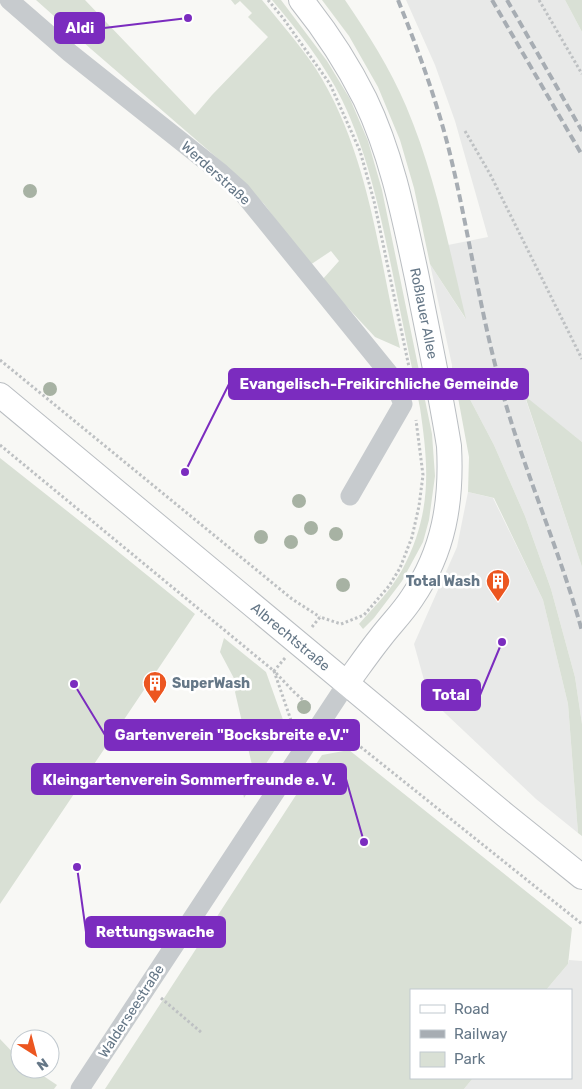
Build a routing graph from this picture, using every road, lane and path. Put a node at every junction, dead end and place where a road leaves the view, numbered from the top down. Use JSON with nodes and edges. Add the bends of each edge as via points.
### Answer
{"nodes":[{"id":1,"x":9,"y":0,"type":"edge"},
{"id":2,"x":268,"y":0,"type":"edge"},
{"id":3,"x":301,"y":0,"type":"edge"},
{"id":4,"x":539,"y":0,"type":"edge"},
{"id":5,"x":582,"y":74,"type":"edge"},
{"id":6,"x":465,"y":131,"type":"dead end"},
{"id":7,"x":582,"y":359,"type":"edge"},
{"id":8,"x":0,"y":360,"type":"edge"},
{"id":9,"x":410,"y":373,"type":"dead end"},
{"id":10,"x":0,"y":395,"type":"edge"},
{"id":11,"x":410,"y":411,"type":"junction"},
{"id":12,"x":0,"y":445,"type":"edge"},
{"id":13,"x":350,"y":496,"type":"dead end"},
{"id":14,"x":320,"y":617,"type":"junction"},
{"id":15,"x":298,"y":643,"type":"junction"},
{"id":16,"x":274,"y":670,"type":"junction"},
{"id":17,"x":347,"y":683,"type":"junction"},
{"id":18,"x":324,"y":718,"type":"junction"},
{"id":19,"x":302,"y":751,"type":"junction"},
{"id":20,"x":582,"y":877,"type":"edge"},
{"id":21,"x":582,"y":924,"type":"edge"},
{"id":22,"x":146,"y":988,"type":"junction"},
{"id":23,"x":202,"y":1033,"type":"dead end"},
{"id":24,"x":80,"y":1089,"type":"edge"}],
"edges":[{"from":1,"to":11,"type":"street","name":"Werderstraße","via":[[240,191],[385,369]]},
{"from":2,"to":9,"type":"path","via":[[330,84],[360,151],[374,201]]},
{"from":3,"to":17,"type":"main road","name":"Roßlauer Allee","via":[[348,65],[382,140],[410,243],[449,446],[445,524],[431,565],[412,598]]},
{"from":4,"to":5,"type":"path"},
{"from":6,"to":7,"type":"path","via":[[490,174]]},
{"from":8,"to":14,"type":"path","via":[[292,599]]},
{"from":10,"to":15,"type":"main road","name":"Albrechtstraße"},
{"from":11,"to":13,"type":"street"},
{"from":11,"to":14,"type":"path","via":[[423,475],[412,538],[400,568],[364,615],[341,624]]},
{"from":12,"to":16,"type":"path"},
{"from":14,"to":15,"type":"path"},
{"from":15,"to":16,"type":"path"},
{"from":15,"to":17,"type":"main road","name":"Albrechtstraße"},
{"from":16,"to":18,"type":"path"},
{"from":16,"to":19,"type":"path"},
{"from":17,"to":18,"type":"street","name":"Walderseestraße"},
{"from":17,"to":20,"type":"main road","name":"Albrechtstraße"},
{"from":18,"to":19,"type":"street","name":"Walderseestraße"},
{"from":18,"to":21,"type":"path"},
{"from":19,"to":22,"type":"street","name":"Walderseestraße"},
{"from":22,"to":23,"type":"path"},
{"from":22,"to":24,"type":"street","name":"Walderseestraße"}]}
